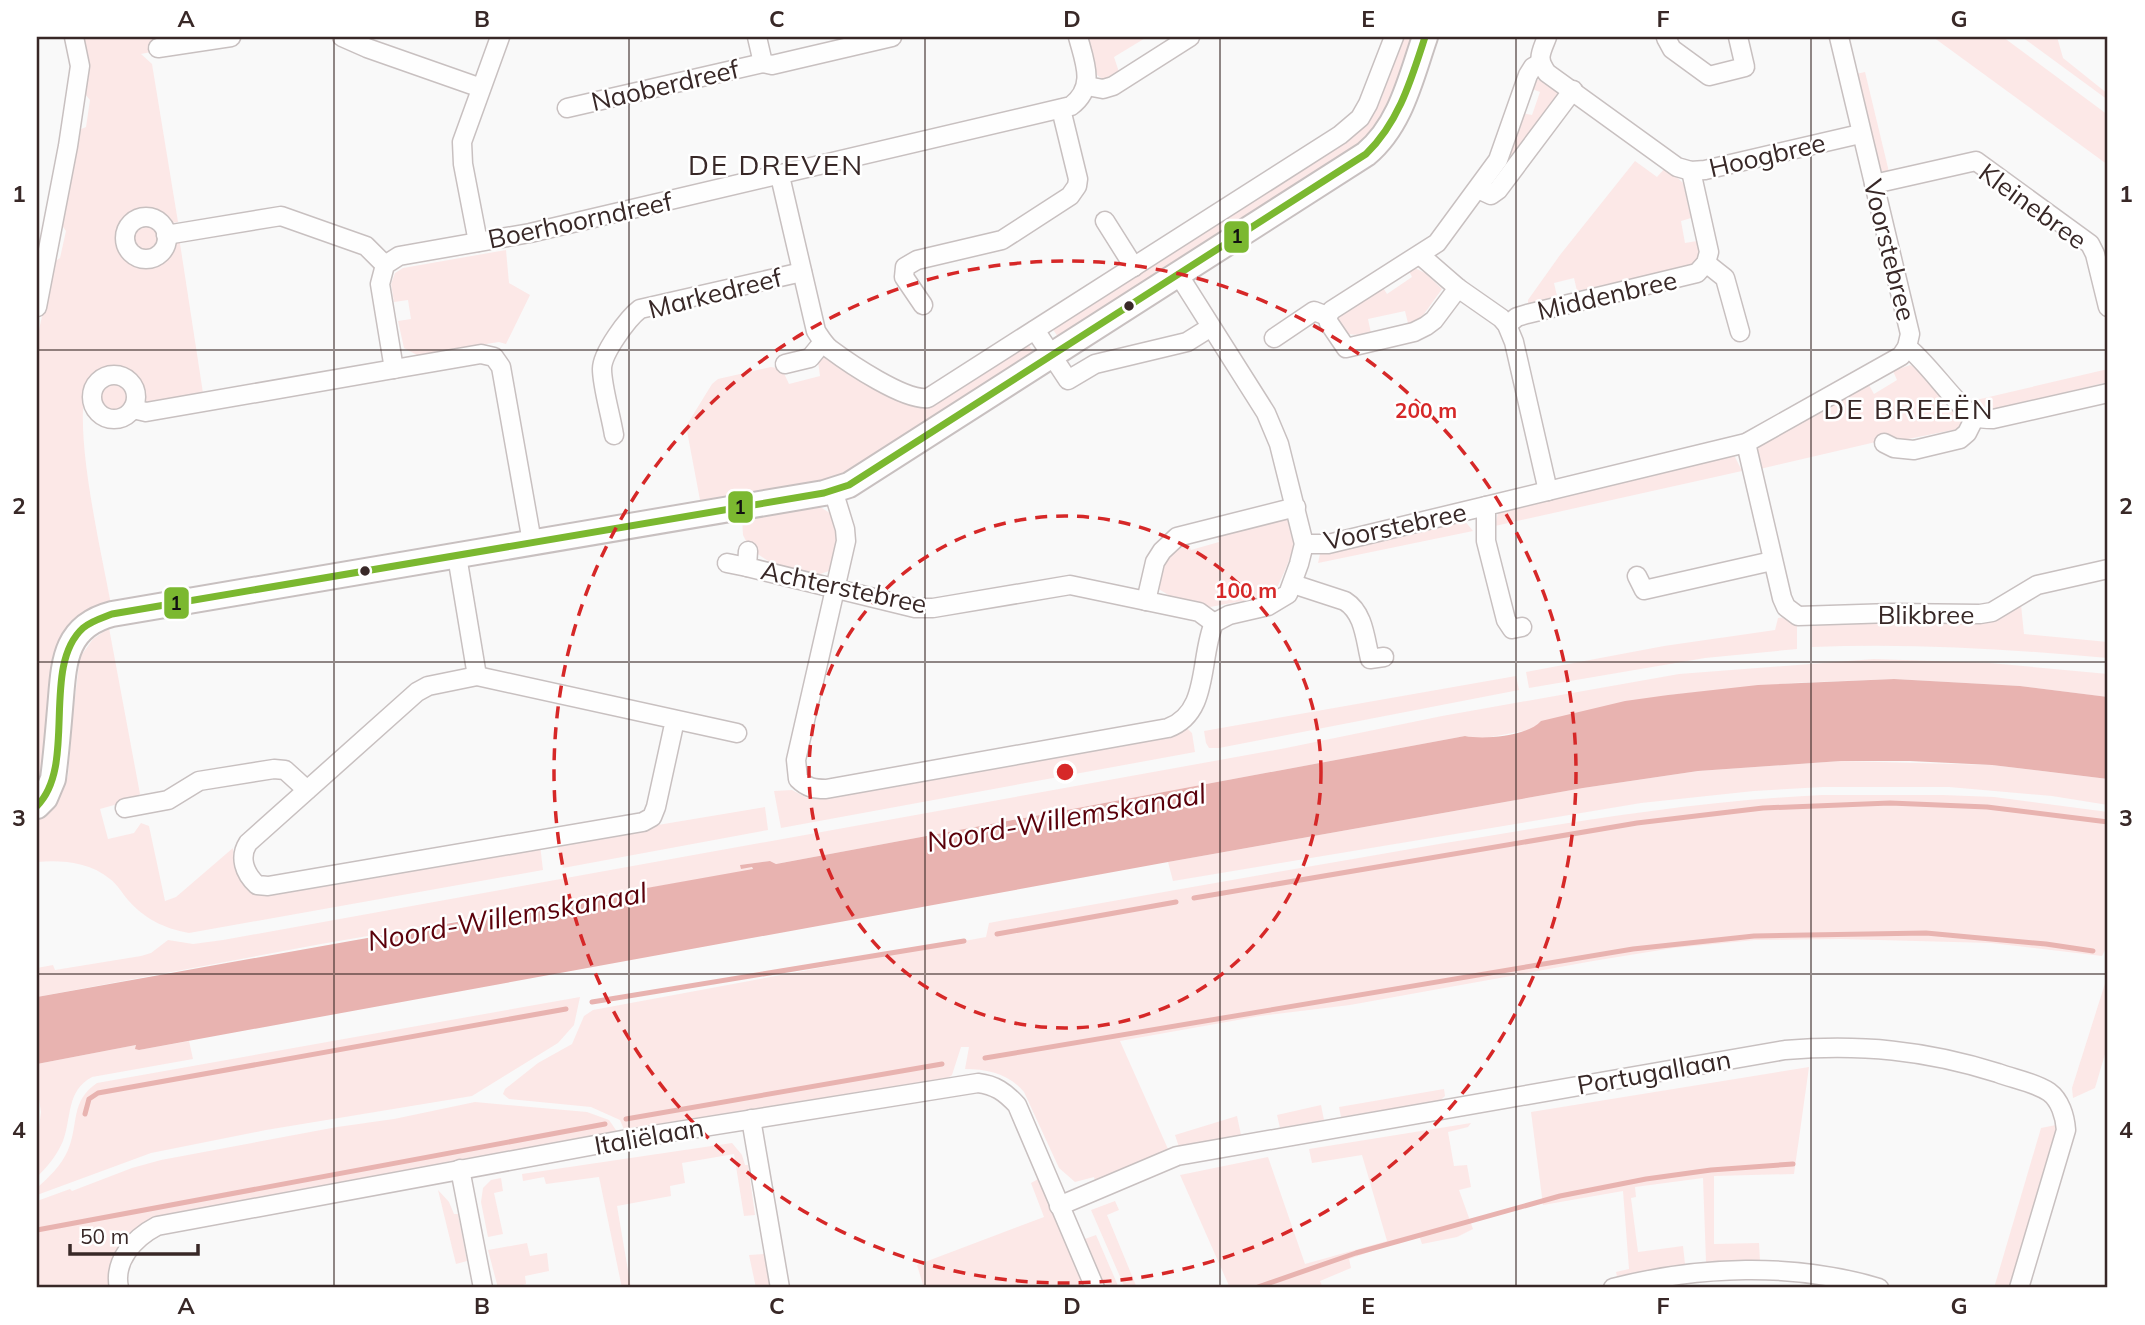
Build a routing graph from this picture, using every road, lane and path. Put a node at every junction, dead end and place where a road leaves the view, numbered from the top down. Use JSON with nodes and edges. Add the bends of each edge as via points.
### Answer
{"nodes":[{"id":1,"x":75,"y":37,"type":"edge"},
{"id":2,"x":231,"y":37,"type":"edge"},
{"id":3,"x":342,"y":37,"type":"edge"},
{"id":4,"x":500,"y":37,"type":"edge"},
{"id":5,"x":757,"y":37,"type":"edge"},
{"id":6,"x":892,"y":37,"type":"edge"},
{"id":7,"x":1078,"y":37,"type":"edge"},
{"id":8,"x":1190,"y":37,"type":"edge"},
{"id":9,"x":1394,"y":37,"type":"edge"},
{"id":10,"x":1425,"y":37,"type":"edge"},
{"id":11,"x":1547,"y":37,"type":"edge"},
{"id":12,"x":1738,"y":37,"type":"edge"},
{"id":13,"x":1839,"y":37,"type":"edge"},
{"id":14,"x":1665,"y":38,"type":"edge"},
{"id":15,"x":158,"y":48,"type":"dead end"},
{"id":16,"x":763,"y":63,"type":"junction"},
{"id":17,"x":1540,"y":63,"type":"junction"},
{"id":18,"x":1087,"y":86,"type":"junction"},
{"id":19,"x":481,"y":88,"type":"junction"},
{"id":20,"x":1573,"y":90,"type":"junction"},
{"id":21,"x":568,"y":108,"type":"dead end"},
{"id":22,"x":1061,"y":109,"type":"junction"},
{"id":23,"x":1860,"y":134,"type":"junction"},
{"id":24,"x":1506,"y":165,"type":"junction"},
{"id":25,"x":1691,"y":172,"type":"junction"},
{"id":26,"x":780,"y":176,"type":"junction"},
{"id":27,"x":1874,"y":184,"type":"junction"},
{"id":28,"x":1105,"y":221,"type":"dead end"},
{"id":29,"x":166,"y":235,"type":"dead end"},
{"id":30,"x":478,"y":242,"type":"junction"},
{"id":31,"x":1420,"y":255,"type":"junction"},
{"id":32,"x":1706,"y":264,"type":"junction"},
{"id":33,"x":385,"y":265,"type":"junction"},
{"id":34,"x":1134,"y":267,"type":"junction"},
{"id":35,"x":802,"y":272,"type":"junction"},
{"id":36,"x":1178,"y":274,"type":"junction"},
{"id":37,"x":1458,"y":288,"type":"junction"},
{"id":38,"x":923,"y":305,"type":"dead end"},
{"id":39,"x":37,"y":307,"type":"edge"},
{"id":40,"x":2108,"y":307,"type":"edge"},
{"id":41,"x":1327,"y":316,"type":"junction"},
{"id":42,"x":1507,"y":325,"type":"junction"},
{"id":43,"x":1211,"y":327,"type":"junction"},
{"id":44,"x":1035,"y":330,"type":"junction"},
{"id":45,"x":1740,"y":332,"type":"dead end"},
{"id":46,"x":1273,"y":338,"type":"dead end"},
{"id":47,"x":823,"y":342,"type":"junction"},
{"id":48,"x":1907,"y":347,"type":"junction"},
{"id":49,"x":1051,"y":356,"type":"junction"},
{"id":50,"x":785,"y":364,"type":"dead end"},
{"id":51,"x":394,"y":369,"type":"junction"},
{"id":52,"x":2108,"y":393,"type":"edge"},
{"id":53,"x":133,"y":409,"type":"dead end"},
{"id":54,"x":1975,"y":417,"type":"junction"},
{"id":55,"x":614,"y":435,"type":"dead end"},
{"id":56,"x":1746,"y":443,"type":"junction"},
{"id":57,"x":1884,"y":443,"type":"dead end"},
{"id":58,"x":833,"y":490,"type":"junction"},
{"id":59,"x":1548,"y":491,"type":"junction"},
{"id":60,"x":1486,"y":506,"type":"junction"},
{"id":61,"x":1296,"y":508,"type":"junction"},
{"id":62,"x":532,"y":542,"type":"junction"},
{"id":63,"x":1304,"y":544,"type":"junction"},
{"id":64,"x":457,"y":556,"type":"junction"},
{"id":65,"x":1772,"y":561,"type":"junction"},
{"id":66,"x":727,"y":563,"type":"dead end"},
{"id":67,"x":2108,"y":569,"type":"edge"},
{"id":68,"x":1637,"y":576,"type":"dead end"},
{"id":69,"x":1293,"y":584,"type":"junction"},
{"id":70,"x":835,"y":588,"type":"junction"},
{"id":71,"x":1146,"y":601,"type":"junction"},
{"id":72,"x":1214,"y":623,"type":"junction"},
{"id":73,"x":1522,"y":627,"type":"dead end"},
{"id":74,"x":1384,"y":657,"type":"dead end"},
{"id":75,"x":477,"y":676,"type":"junction"},
{"id":76,"x":676,"y":720,"type":"junction"},
{"id":77,"x":737,"y":733,"type":"dead end"},
{"id":78,"x":307,"y":790,"type":"junction"},
{"id":79,"x":37,"y":806,"type":"edge"},
{"id":80,"x":135,"y":811,"type":"dead end"},
{"id":81,"x":751,"y":1119,"type":"junction"},
{"id":82,"x":460,"y":1169,"type":"junction"},
{"id":83,"x":1059,"y":1206,"type":"junction"},
{"id":84,"x":118,"y":1288,"type":"edge"},
{"id":85,"x":483,"y":1288,"type":"edge"},
{"id":86,"x":780,"y":1288,"type":"edge"},
{"id":87,"x":1095,"y":1288,"type":"edge"},
{"id":88,"x":1613,"y":1288,"type":"edge"},
{"id":89,"x":1879,"y":1288,"type":"edge"},
{"id":90,"x":2019,"y":1288,"type":"edge"}],
"edges":[{"from":1,"to":39,"type":"street","via":[[80,65]]},
{"from":2,"to":15,"type":"street"},
{"from":3,"to":19,"type":"street"},
{"from":4,"to":19,"type":"street"},
{"from":5,"to":16,"type":"street","name":"Naoberdreef"},
{"from":6,"to":16,"type":"street","name":"Naoberdreef","via":[[772,65]]},
{"from":7,"to":18,"type":"street"},
{"from":8,"to":18,"type":"street","via":[[1113,86]]},
{"from":9,"to":34,"type":"street","via":[[1360,118]]},
{"from":10,"to":36,"type":"street","via":[[1394,121],[1376,146]]},
{"from":11,"to":17,"type":"street"},
{"from":12,"to":14,"type":"street","via":[[1745,67],[1709,76],[1672,49]]},
{"from":13,"to":23,"type":"street","name":"Voorstebree"},
{"from":16,"to":21,"type":"street","name":"Naoberdreef"},
{"from":17,"to":20,"type":"street","name":"Hoogbree"},
{"from":17,"to":24,"type":"street","via":[[1528,75]]},
{"from":18,"to":22,"type":"street","name":"Boerhoorndreef","via":[[1079,100]]},
{"from":19,"to":30,"type":"street","via":[[462,142]]},
{"from":20,"to":24,"type":"street"},
{"from":20,"to":25,"type":"street","name":"Hoogbree","via":[[1676,167]]},
{"from":22,"to":26,"type":"street","name":"Boerhoorndreef"},
{"from":22,"to":38,"type":"street","via":[[1078,179],[1070,196],[1002,240],[905,267],[904,277]]},
{"from":23,"to":25,"type":"street","name":"Hoogbree"},
{"from":23,"to":27,"type":"street","name":"Voorstebree"},
{"from":24,"to":31,"type":"street","via":[[1478,189],[1437,243]]},
{"from":25,"to":32,"type":"street","name":"Middenbree","via":[[1709,252]]},
{"from":26,"to":30,"type":"street","name":"Boerhoorndreef"},
{"from":26,"to":35,"type":"street","name":"Markedreef"},
{"from":27,"to":40,"type":"street","name":"Kleinebree","via":[[1976,161],[2090,244]]},
{"from":27,"to":48,"type":"street","name":"Voorstebree","via":[[1910,334]]},
{"from":28,"to":34,"type":"street"},
{"from":29,"to":33,"type":"street","via":[[281,216],[366,246]]},
{"from":30,"to":33,"type":"street","name":"Boerhoorndreef","via":[[399,256]]},
{"from":31,"to":37,"type":"street","name":"Middenbree"},
{"from":31,"to":41,"type":"street"},
{"from":32,"to":42,"type":"street","name":"Middenbree","via":[[1697,273],[1527,314]]},
{"from":32,"to":45,"type":"street","name":"Middenbree","via":[[1726,278]]},
{"from":33,"to":51,"type":"street","via":[[380,284]]},
{"from":34,"to":44,"type":"street"},
{"from":35,"to":47,"type":"street","name":"Markedreef","via":[[816,331]]},
{"from":35,"to":55,"type":"street","name":"Markedreef","via":[[640,309],[606,355],[602,368]]},
{"from":36,"to":43,"type":"street"},
{"from":36,"to":49,"type":"street"},
{"from":37,"to":41,"type":"street","via":[[1426,326],[1346,348]]},
{"from":37,"to":42,"type":"street","name":"Middenbree"},
{"from":41,"to":46,"type":"street","via":[[1314,312]]},
{"from":42,"to":59,"type":"street","name":"Middenbree"},
{"from":43,"to":49,"type":"street","via":[[1187,342],[1106,360],[1068,380]]},
{"from":43,"to":61,"type":"street","via":[[1266,413]]},
{"from":44,"to":47,"type":"street","via":[[920,399],[891,387]]},
{"from":44,"to":49,"type":"street"},
{"from":47,"to":50,"type":"street","via":[[810,358]]},
{"from":48,"to":54,"type":"street"},
{"from":48,"to":56,"type":"street","name":"Voorstebree","via":[[1901,356]]},
{"from":49,"to":58,"type":"street","via":[[856,481]]},
{"from":51,"to":53,"type":"street","via":[[146,412]]},
{"from":51,"to":62,"type":"street","via":[[481,354],[494,357],[501,367]]},
{"from":52,"to":54,"type":"street","via":[[1993,419]]},
{"from":54,"to":57,"type":"street","via":[[1960,439],[1914,450]]},
{"from":56,"to":59,"type":"street","name":"Voorstebree"},
{"from":56,"to":65,"type":"street","name":"Blikbree"},
{"from":58,"to":62,"type":"street"},
{"from":58,"to":70,"type":"street","via":[[846,541]]},
{"from":59,"to":60,"type":"street","name":"Voorstebree"},
{"from":60,"to":63,"type":"street","name":"Voorstebree","via":[[1328,544]]},
{"from":60,"to":73,"type":"street","name":"Voorstebree","via":[[1486,541],[1506,620],[1512,629]]},
{"from":61,"to":63,"type":"street"},
{"from":61,"to":71,"type":"street","via":[[1177,537],[1155,562]]},
{"from":62,"to":64,"type":"street"},
{"from":63,"to":69,"type":"street"},
{"from":64,"to":75,"type":"street"},
{"from":64,"to":79,"type":"street","via":[[112,614],[90,622],[67,653],[53,779]]},
{"from":65,"to":67,"type":"street","name":"Blikbree","via":[[1786,607],[1804,616],[1980,614],[1992,612],[2037,585]]},
{"from":65,"to":68,"type":"street","via":[[1644,590]]},
{"from":66,"to":70,"type":"street","name":"Achterstebree","via":[[748,559]]},
{"from":69,"to":72,"type":"street","via":[[1280,601]]},
{"from":69,"to":74,"type":"street","via":[[1352,606],[1358,612],[1370,659]]},
{"from":70,"to":71,"type":"street","name":"Achterstebree","via":[[925,609],[1070,584]]},
{"from":70,"to":72,"type":"street","via":[[796,760],[798,779],[814,789],[1181,724],[1195,706]]},
{"from":71,"to":72,"type":"street","name":"Achterstebree","via":[[1199,612]]},
{"from":75,"to":76,"type":"street"},
{"from":75,"to":78,"type":"street","via":[[416,692]]},
{"from":76,"to":77,"type":"street"},
{"from":76,"to":78,"type":"street","via":[[656,807],[652,817],[643,822],[257,885],[247,874],[244,850],[248,842]]},
{"from":78,"to":80,"type":"street","via":[[285,770],[274,769],[199,781],[168,800]]},
{"from":81,"to":82,"type":"street","name":"Italiëlaan"},
{"from":81,"to":83,"type":"street","name":"Italiëlaan","via":[[978,1083],[991,1085],[1017,1105]]},
{"from":81,"to":86,"type":"street"},
{"from":82,"to":84,"type":"street","name":"Italiëlaan","via":[[157,1226],[128,1249]]},
{"from":82,"to":85,"type":"street"},
{"from":83,"to":87,"type":"street","name":"Italiëlaan"},
{"from":83,"to":90,"type":"street","name":"Portugallaan","via":[[1177,1156],[1785,1050],[1885,1049],[1944,1057],[2037,1086],[2050,1093],[2064,1114],[2066,1130]]},
{"from":88,"to":89,"type":"street","via":[[1665,1276],[1747,1270],[1811,1275]]}]}
